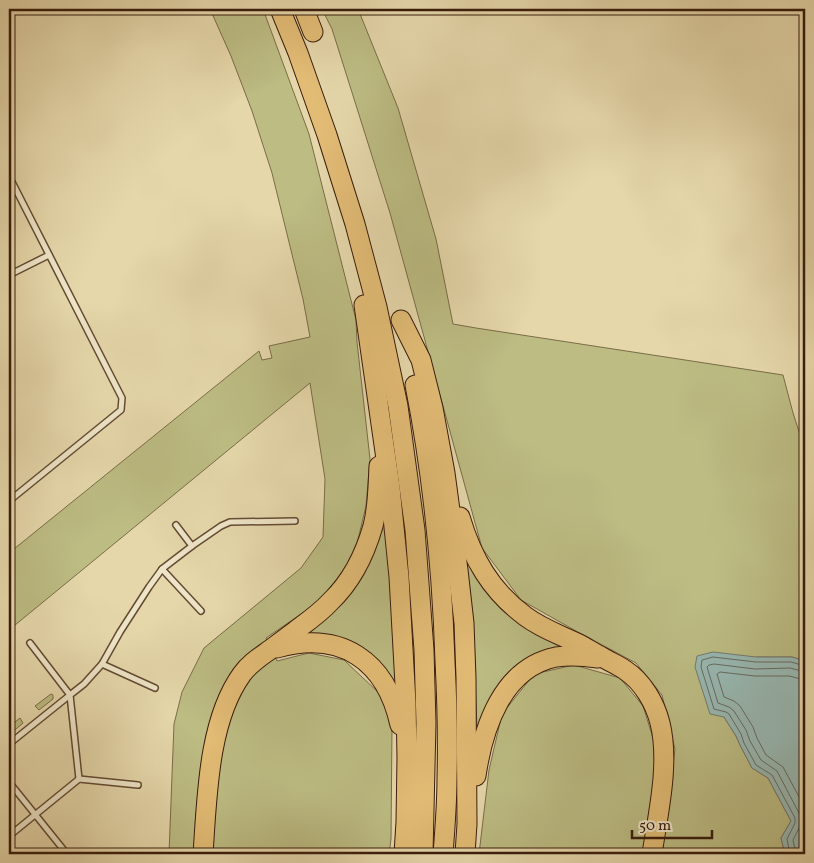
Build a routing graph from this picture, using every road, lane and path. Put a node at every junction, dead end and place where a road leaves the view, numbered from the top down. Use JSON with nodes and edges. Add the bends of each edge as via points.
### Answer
{"nodes":[{"id":1,"x":280,"y":9,"type":"edge"},
{"id":2,"x":304,"y":9,"type":"edge"},
{"id":3,"x":313,"y":32,"type":"dead end"},
{"id":4,"x":9,"y":176,"type":"edge"},
{"id":5,"x":355,"y":224,"type":"junction"},
{"id":6,"x":49,"y":254,"type":"junction"},
{"id":7,"x":9,"y":275,"type":"edge"},
{"id":8,"x":382,"y":425,"type":"junction"},
{"id":9,"x":445,"y":473,"type":"junction"},
{"id":10,"x":9,"y":501,"type":"edge"},
{"id":11,"x":295,"y":521,"type":"dead end"},
{"id":12,"x":176,"y":525,"type":"dead end"},
{"id":13,"x":192,"y":546,"type":"junction"},
{"id":14,"x":162,"y":568,"type":"junction"},
{"id":15,"x":201,"y":611,"type":"dead end"},
{"id":16,"x":30,"y":643,"type":"dead end"},
{"id":17,"x":269,"y":651,"type":"junction"},
{"id":18,"x":603,"y":658,"type":"junction"},
{"id":19,"x":102,"y":664,"type":"junction"},
{"id":20,"x":155,"y":688,"type":"dead end"},
{"id":21,"x":70,"y":695,"type":"junction"},
{"id":22,"x":9,"y":744,"type":"edge"},
{"id":23,"x":407,"y":758,"type":"junction"},
{"id":24,"x":79,"y":779,"type":"junction"},
{"id":25,"x":9,"y":782,"type":"edge"},
{"id":26,"x":138,"y":785,"type":"dead end"},
{"id":27,"x":35,"y":815,"type":"junction"},
{"id":28,"x":467,"y":824,"type":"junction"},
{"id":29,"x":9,"y":836,"type":"edge"},
{"id":30,"x":66,"y":854,"type":"edge"},
{"id":31,"x":204,"y":854,"type":"edge"},
{"id":32,"x":404,"y":854,"type":"edge"},
{"id":33,"x":423,"y":854,"type":"edge"},
{"id":34,"x":444,"y":854,"type":"edge"},
{"id":35,"x":465,"y":854,"type":"edge"},
{"id":36,"x":652,"y":854,"type":"edge"}],
"edges":[{"from":1,"to":5,"type":"highway","via":[[327,135]]},
{"from":2,"to":3,"type":"highway"},
{"from":4,"to":6,"type":"lane"},
{"from":5,"to":8,"type":"highway","via":[[354,257]]},
{"from":5,"to":33,"type":"highway","via":[[398,406],[415,530],[426,723]]},
{"from":6,"to":7,"type":"lane"},
{"from":6,"to":10,"type":"lane","via":[[122,398],[121,410]]},
{"from":8,"to":17,"type":"highway","via":[[373,526],[363,554],[351,577],[331,602]]},
{"from":8,"to":23,"type":"highway","via":[[400,577]]},
{"from":9,"to":18,"type":"highway","via":[[472,552],[496,589],[535,623]]},
{"from":9,"to":28,"type":"highway","via":[[464,623]]},
{"from":9,"to":34,"type":"highway","via":[[421,360],[401,320],[427,453],[439,550],[447,706]]},
{"from":11,"to":13,"type":"lane","via":[[230,522]]},
{"from":12,"to":13,"type":"lane"},
{"from":13,"to":14,"type":"lane"},
{"from":14,"to":15,"type":"lane"},
{"from":14,"to":19,"type":"lane"},
{"from":16,"to":21,"type":"lane"},
{"from":17,"to":23,"type":"highway","via":[[293,644],[319,642],[350,651],[369,664],[390,692]]},
{"from":17,"to":31,"type":"highway","via":[[252,661],[241,674],[222,713],[208,781]]},
{"from":18,"to":28,"type":"highway","via":[[568,656],[545,661],[525,671],[506,690],[492,714],[479,757]]},
{"from":18,"to":36,"type":"highway","via":[[627,671],[638,682],[649,696],[660,723],[664,771]]},
{"from":19,"to":20,"type":"lane"},
{"from":19,"to":21,"type":"lane"},
{"from":21,"to":22,"type":"lane"},
{"from":21,"to":24,"type":"lane"},
{"from":23,"to":32,"type":"highway"},
{"from":24,"to":26,"type":"lane"},
{"from":24,"to":27,"type":"lane"},
{"from":25,"to":27,"type":"lane"},
{"from":27,"to":29,"type":"lane"},
{"from":27,"to":30,"type":"lane"},
{"from":28,"to":35,"type":"highway"}]}
